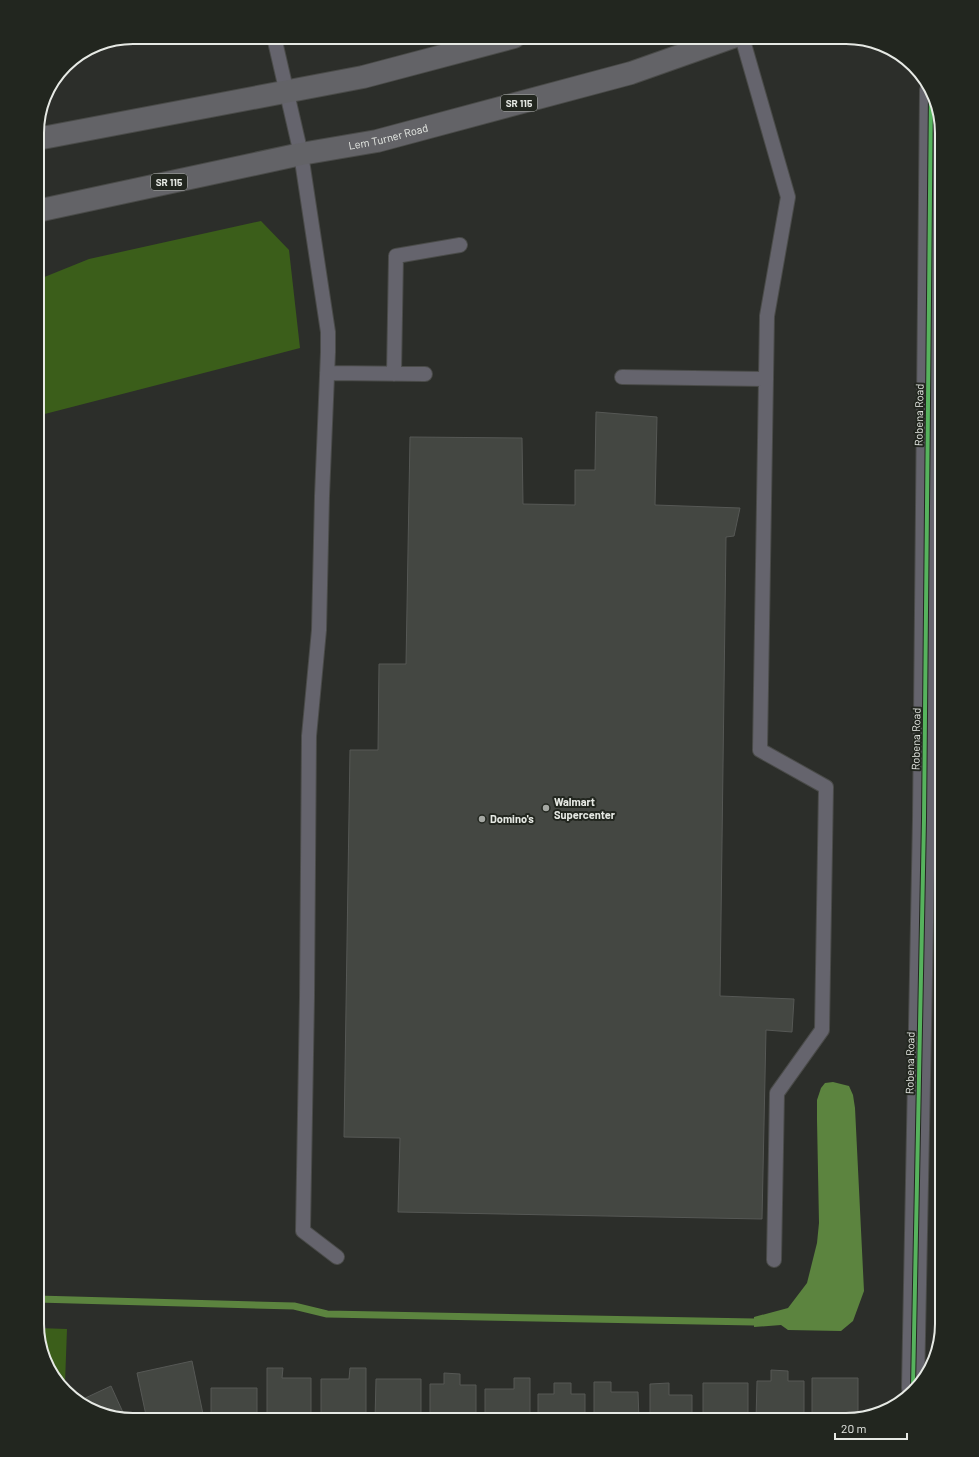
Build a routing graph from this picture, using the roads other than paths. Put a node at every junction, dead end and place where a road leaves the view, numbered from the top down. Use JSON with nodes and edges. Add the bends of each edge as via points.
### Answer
{"nodes":[{"id":1,"x":276,"y":44,"type":"edge"},
{"id":2,"x":488,"y":44,"type":"edge"},
{"id":3,"x":713,"y":44,"type":"edge"},
{"id":4,"x":744,"y":44,"type":"edge"},
{"id":5,"x":286,"y":91,"type":"junction"},
{"id":6,"x":931,"y":107,"type":"edge"},
{"id":7,"x":44,"y":138,"type":"edge"},
{"id":8,"x":301,"y":154,"type":"junction"},
{"id":9,"x":44,"y":209,"type":"edge"},
{"id":10,"x":460,"y":245,"type":"dead end"},
{"id":11,"x":327,"y":373,"type":"junction"},
{"id":12,"x":394,"y":374,"type":"junction"},
{"id":13,"x":425,"y":374,"type":"dead end"},
{"id":14,"x":622,"y":377,"type":"dead end"},
{"id":15,"x":766,"y":379,"type":"junction"},
{"id":16,"x":337,"y":1257,"type":"dead end"},
{"id":17,"x":774,"y":1260,"type":"dead end"},
{"id":18,"x":913,"y":1382,"type":"edge"}],
"edges":[{"from":1,"to":5,"type":"lane"},
{"from":2,"to":5,"type":"main road","via":[[363,77]]},
{"from":3,"to":8,"type":"main road","name":"Lem Turner Road","number":"SR 115","via":[[623,75],[377,140]]},
{"from":4,"to":15,"type":"lane","via":[[788,197],[767,316]]},
{"from":5,"to":7,"type":"main road"},
{"from":5,"to":8,"type":"lane"},
{"from":6,"to":18,"type":"street","name":"Robena Road","via":[[924,819]]},
{"from":8,"to":9,"type":"main road","name":"Lem Turner Road","number":"SR 115"},
{"from":8,"to":11,"type":"lane","via":[[328,332]]},
{"from":10,"to":12,"type":"lane","via":[[396,256]]},
{"from":11,"to":12,"type":"lane"},
{"from":11,"to":16,"type":"lane","via":[[319,630],[308,744],[303,1231]]},
{"from":12,"to":13,"type":"lane"},
{"from":14,"to":15,"type":"lane"},
{"from":15,"to":17,"type":"lane","via":[[760,750],[826,787],[822,1030],[777,1092]]}]}
